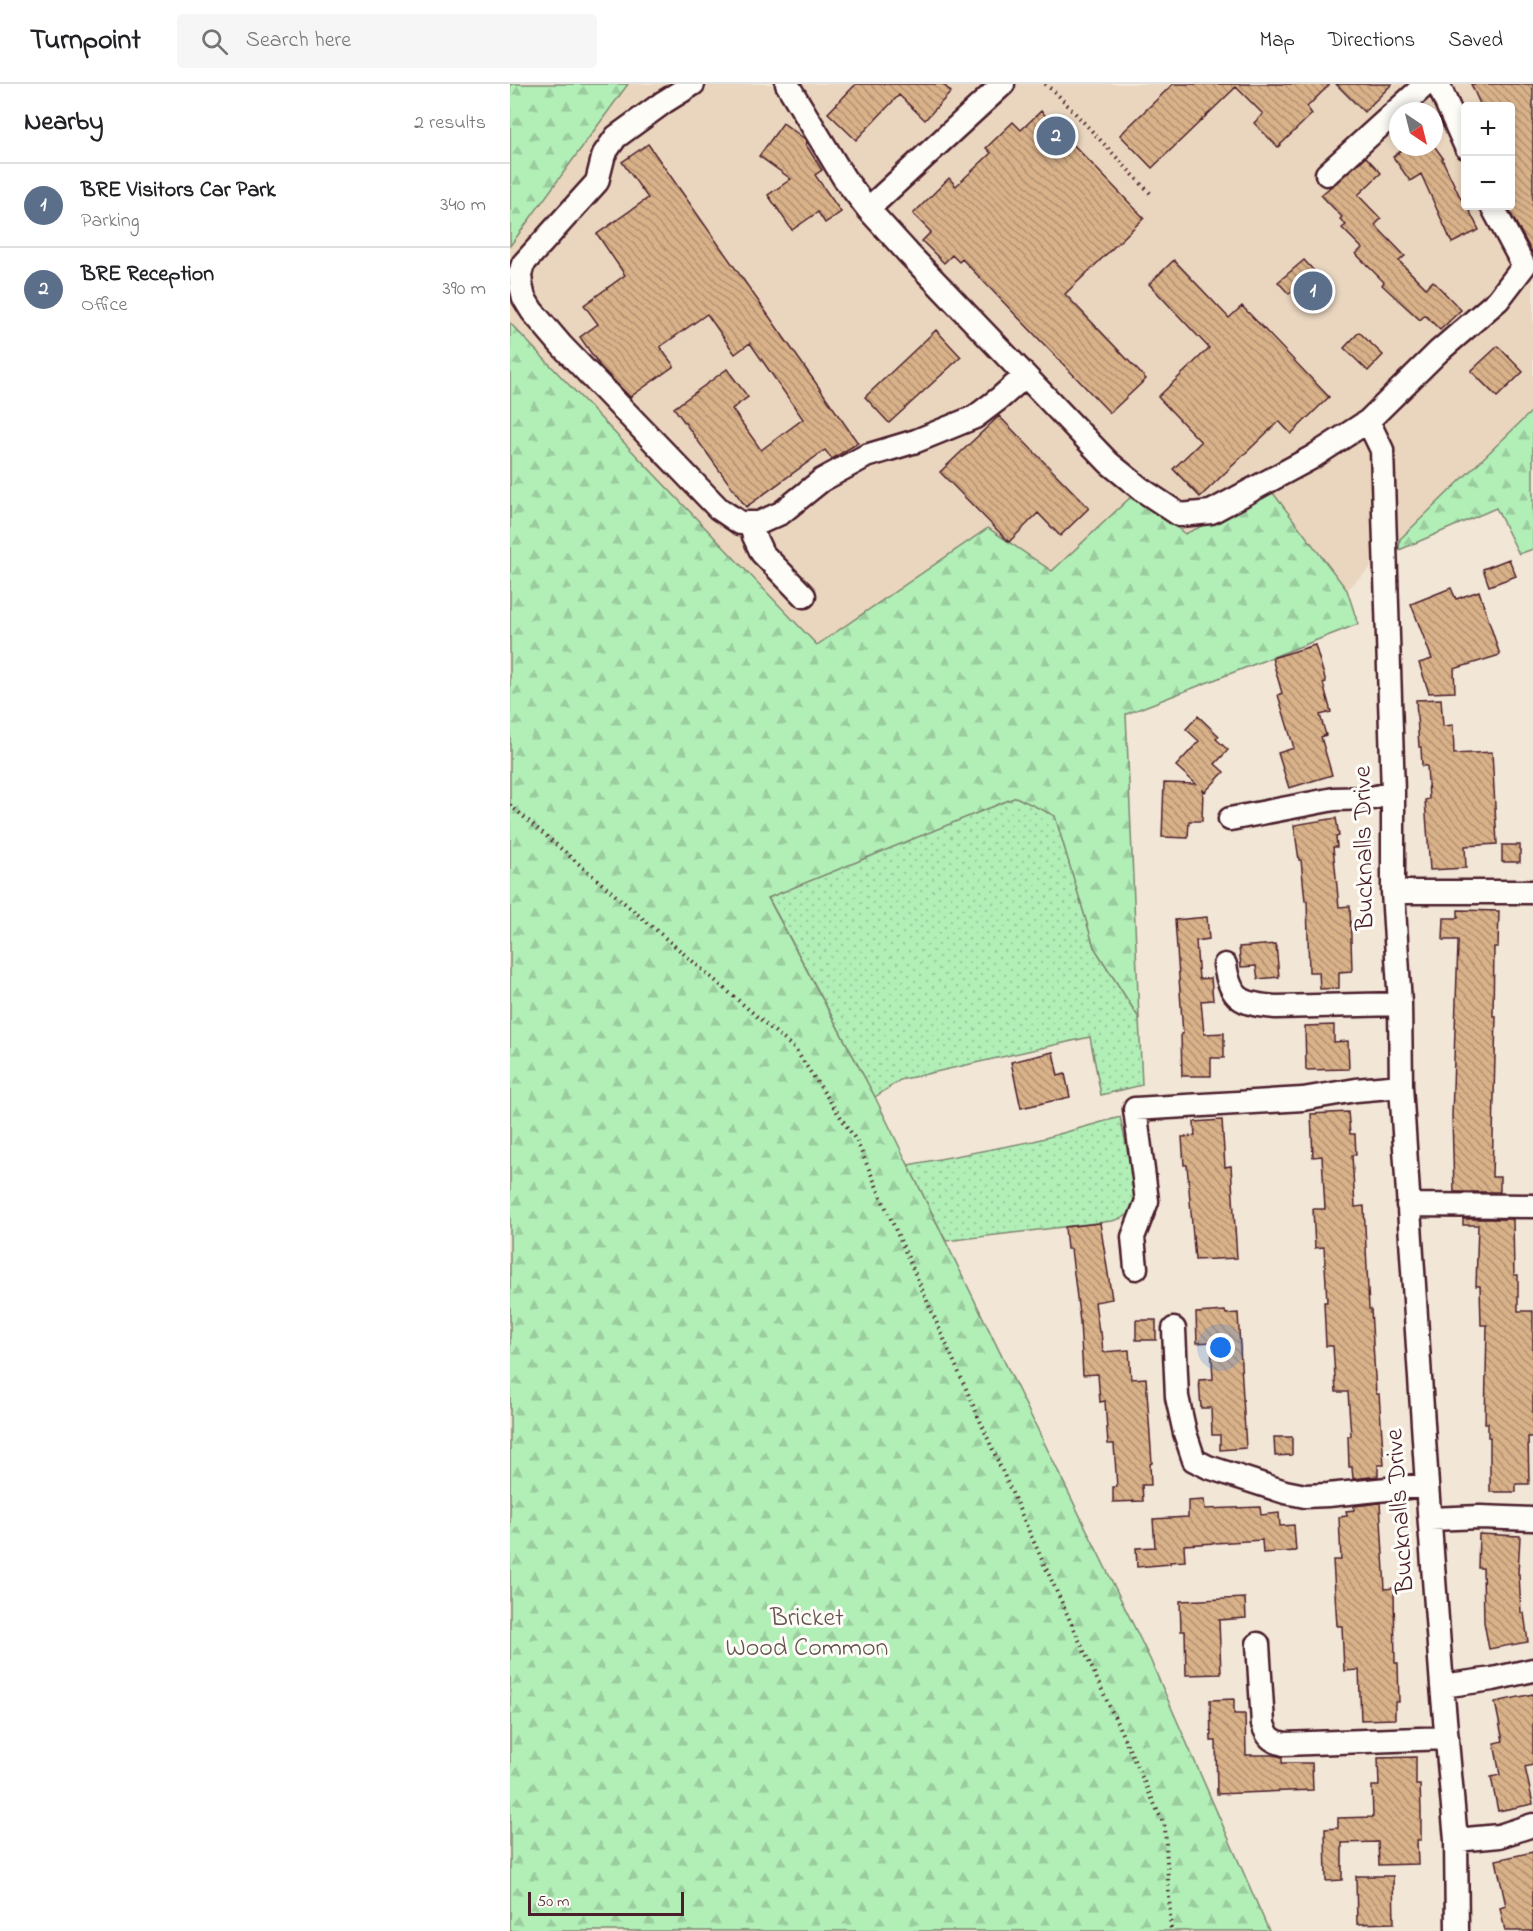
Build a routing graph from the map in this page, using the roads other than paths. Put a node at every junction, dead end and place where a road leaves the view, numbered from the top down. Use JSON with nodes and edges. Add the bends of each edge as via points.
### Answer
{"nodes":[{"id":1,"x":693,"y":84,"type":"edge"},
{"id":2,"x":787,"y":84,"type":"edge"},
{"id":3,"x":1003,"y":84,"type":"edge"},
{"id":4,"x":1426,"y":84,"type":"edge"},
{"id":5,"x":1438,"y":84,"type":"edge"},
{"id":6,"x":1461,"y":136,"type":"edge"},
{"id":7,"x":1327,"y":174,"type":"dead end"},
{"id":8,"x":868,"y":209,"type":"junction"},
{"id":9,"x":1494,"y":210,"type":"edge"},
{"id":10,"x":1528,"y":261,"type":"edge"},
{"id":11,"x":515,"y":284,"type":"edge"},
{"id":12,"x":1025,"y":376,"type":"junction"},
{"id":13,"x":1368,"y":421,"type":"junction"},
{"id":14,"x":751,"y":523,"type":"junction"},
{"id":15,"x":804,"y":596,"type":"dead end"},
{"id":16,"x":1393,"y":794,"type":"junction"},
{"id":17,"x":1230,"y":819,"type":"dead end"},
{"id":18,"x":1394,"y":892,"type":"junction"},
{"id":19,"x":1533,"y":892,"type":"edge"},
{"id":20,"x":1225,"y":965,"type":"dead end"},
{"id":21,"x":1400,"y":1004,"type":"junction"},
{"id":22,"x":1401,"y":1086,"type":"junction"},
{"id":23,"x":1408,"y":1205,"type":"junction"},
{"id":24,"x":1533,"y":1206,"type":"edge"},
{"id":25,"x":1136,"y":1268,"type":"dead end"},
{"id":26,"x":1174,"y":1329,"type":"dead end"},
{"id":27,"x":1427,"y":1485,"type":"junction"},
{"id":28,"x":1430,"y":1519,"type":"junction"},
{"id":29,"x":1533,"y":1519,"type":"edge"},
{"id":30,"x":1258,"y":1644,"type":"dead end"},
{"id":31,"x":1533,"y":1670,"type":"edge"},
{"id":32,"x":1442,"y":1686,"type":"junction"},
{"id":33,"x":1447,"y":1738,"type":"junction"},
{"id":34,"x":1533,"y":1825,"type":"edge"},
{"id":35,"x":1456,"y":1840,"type":"junction"},
{"id":36,"x":1457,"y":1931,"type":"edge"}],
"edges":[{"from":1,"to":11,"type":"street","via":[[616,137],[604,154],[597,182],[523,264]]},
{"from":2,"to":8,"type":"street","via":[[844,178]]},
{"from":3,"to":8,"type":"street"},
{"from":4,"to":7,"type":"street"},
{"from":5,"to":6,"type":"street"},
{"from":8,"to":12,"type":"street"},
{"from":9,"to":10,"type":"street"},
{"from":10,"to":13,"type":"street","via":[[1498,300]]},
{"from":11,"to":14,"type":"street","via":[[561,345],[718,508],[740,523]]},
{"from":12,"to":13,"type":"street","via":[[1109,463],[1180,515],[1211,513],[1311,458]]},
{"from":12,"to":14,"type":"street","via":[[975,417],[866,456],[822,480],[781,513]]},
{"from":13,"to":16,"type":"street","name":"Bucknalls Drive","via":[[1383,450]]},
{"from":14,"to":15,"type":"street","via":[[762,554]]},
{"from":16,"to":17,"type":"street","via":[[1323,801]]},
{"from":16,"to":18,"type":"street","name":"Bucknalls Drive"},
{"from":18,"to":19,"type":"street"},
{"from":18,"to":21,"type":"street","name":"Bucknalls Drive"},
{"from":20,"to":21,"type":"street","via":[[1233,992],[1258,1005]]},
{"from":21,"to":22,"type":"street","name":"Bucknalls Drive"},
{"from":22,"to":23,"type":"street","name":"Bucknalls Drive"},
{"from":22,"to":25,"type":"street","via":[[1303,1099],[1135,1109],[1147,1201],[1133,1237]]},
{"from":23,"to":24,"type":"street"},
{"from":23,"to":27,"type":"street","name":"Bucknalls Drive"},
{"from":26,"to":27,"type":"street","via":[[1178,1397],[1194,1460],[1305,1496]]},
{"from":27,"to":28,"type":"street","name":"Bucknalls Drive"},
{"from":28,"to":29,"type":"street"},
{"from":28,"to":32,"type":"street","name":"Bucknalls Drive"},
{"from":30,"to":33,"type":"street","via":[[1263,1724],[1271,1740],[1284,1744]]},
{"from":31,"to":32,"type":"street"},
{"from":32,"to":33,"type":"street","name":"Bucknalls Drive"},
{"from":33,"to":35,"type":"street","name":"Bucknalls Drive"},
{"from":34,"to":35,"type":"street","via":[[1499,1836]]},
{"from":35,"to":36,"type":"street","name":"Bucknalls Drive"}]}
